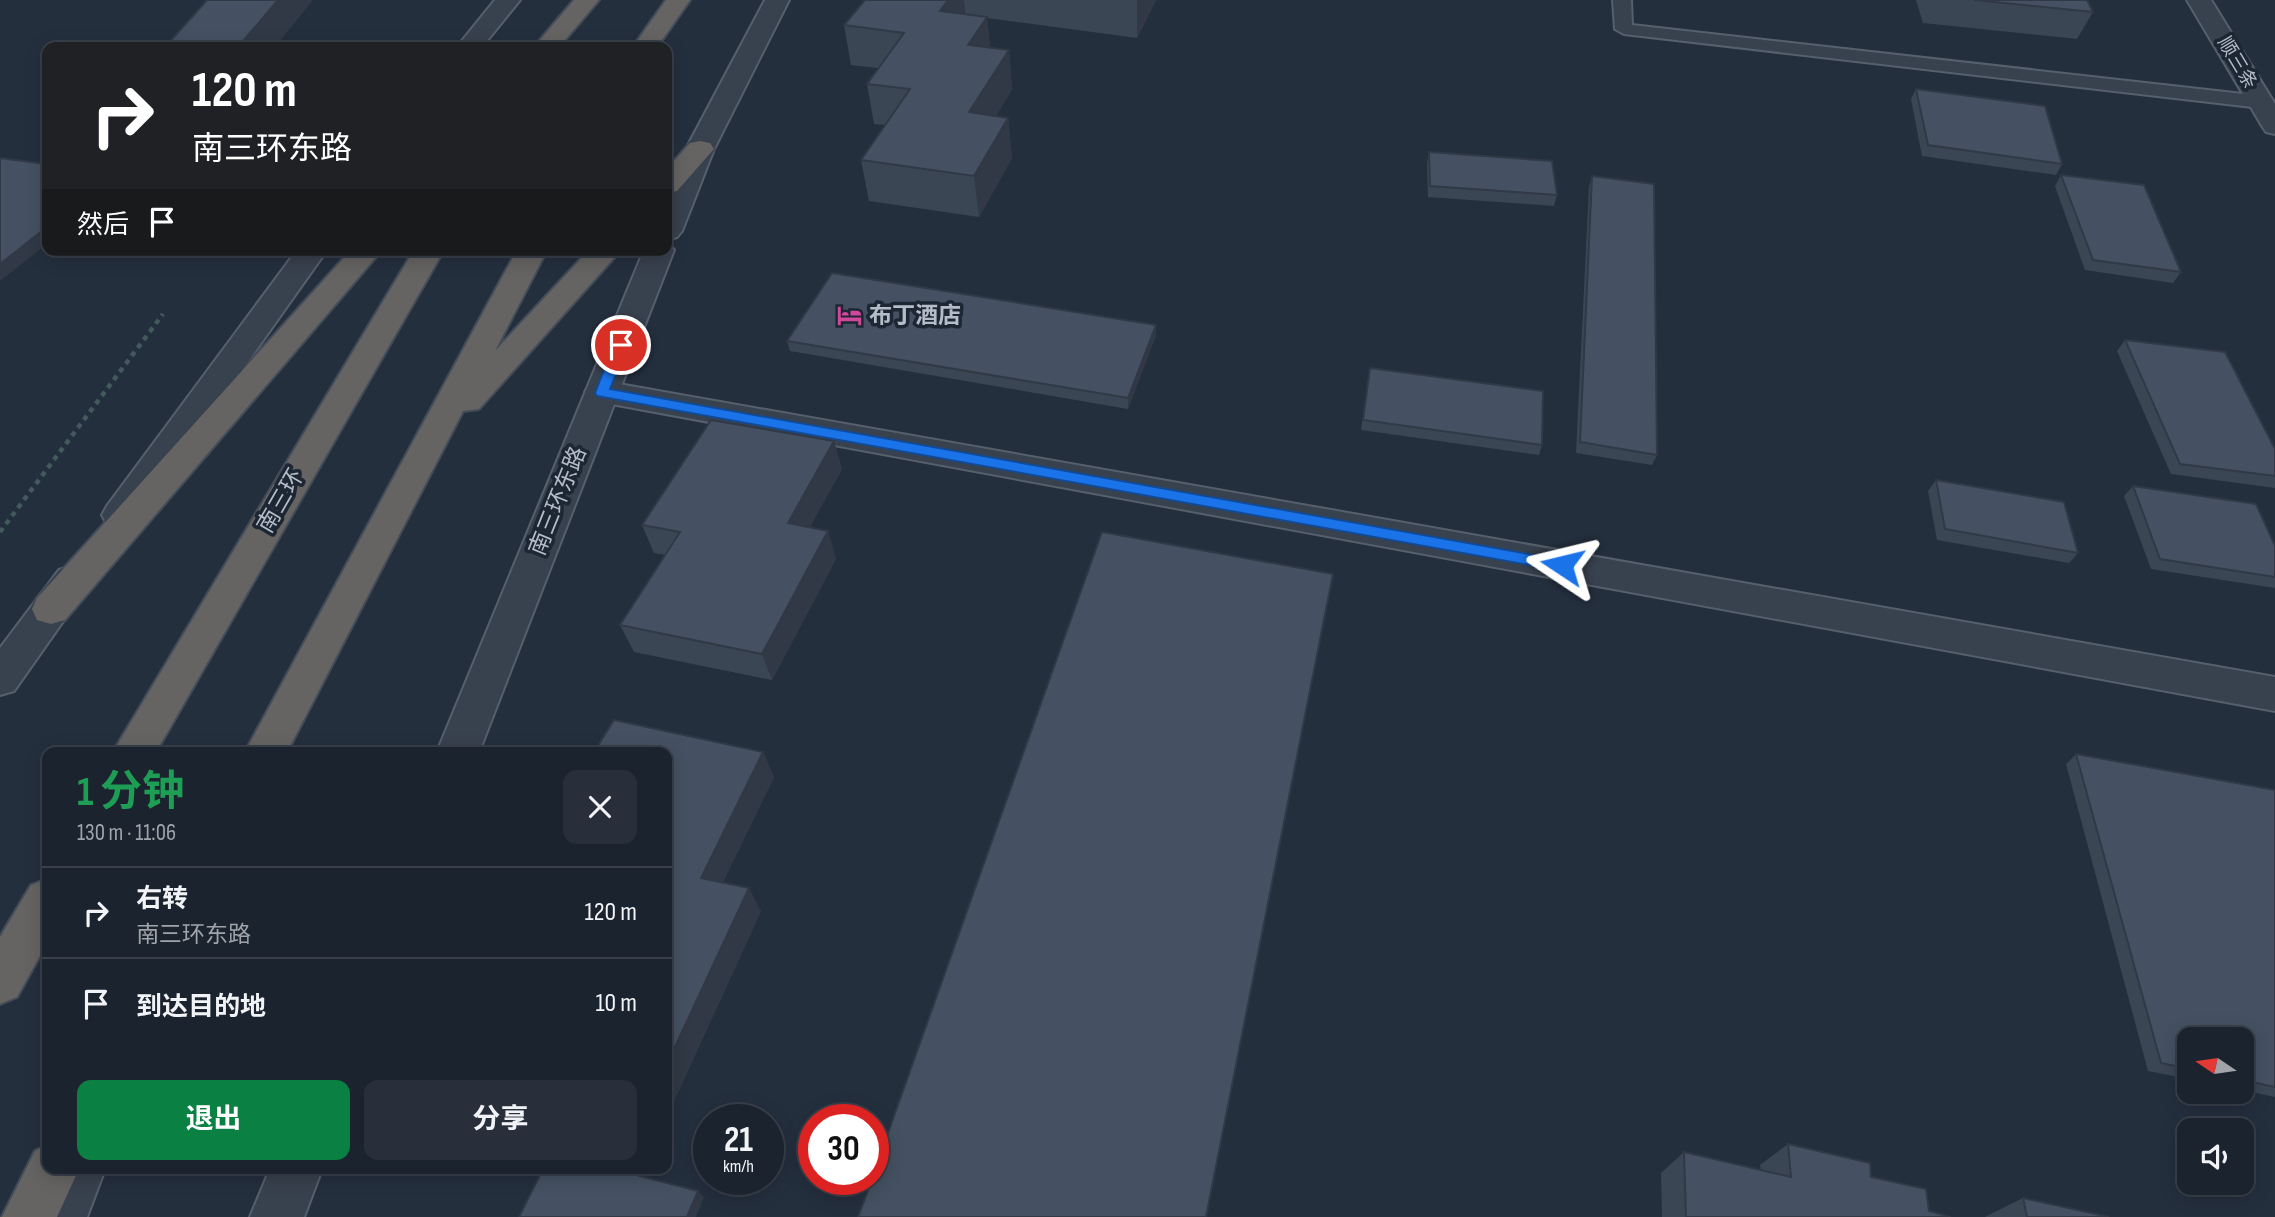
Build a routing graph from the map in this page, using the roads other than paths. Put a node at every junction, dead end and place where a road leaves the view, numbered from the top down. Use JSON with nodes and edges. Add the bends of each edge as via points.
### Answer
{"nodes":[{"id":1,"x":508,"y":0,"type":"edge"},
{"id":2,"x":589,"y":0,"type":"edge"},
{"id":3,"x":678,"y":0,"type":"edge"},
{"id":4,"x":777,"y":0,"type":"edge"},
{"id":5,"x":1622,"y":0,"type":"edge"},
{"id":6,"x":2199,"y":0,"type":"edge"},
{"id":7,"x":473,"y":42,"type":"edge"},
{"id":8,"x":551,"y":42,"type":"edge"},
{"id":9,"x":563,"y":42,"type":"edge"},
{"id":10,"x":649,"y":42,"type":"edge"},
{"id":11,"x":2261,"y":102,"type":"junction"},
{"id":12,"x":2275,"y":126,"type":"edge"},
{"id":13,"x":700,"y":149,"type":"junction"},
{"id":14,"x":672,"y":180,"type":"edge"},
{"id":15,"x":672,"y":219,"type":"edge"},
{"id":16,"x":308,"y":256,"type":"edge"},
{"id":17,"x":362,"y":256,"type":"edge"},
{"id":18,"x":425,"y":256,"type":"edge"},
{"id":19,"x":529,"y":256,"type":"edge"},
{"id":20,"x":601,"y":256,"type":"edge"},
{"id":21,"x":657,"y":256,"type":"edge"},
{"id":22,"x":602,"y":393,"type":"junction"},
{"id":23,"x":432,"y":439,"type":"junction"},
{"id":24,"x":51,"y":608,"type":"junction"},
{"id":25,"x":0,"y":679,"type":"edge"},
{"id":26,"x":2275,"y":694,"type":"edge"},
{"id":27,"x":137,"y":747,"type":"edge"},
{"id":28,"x":268,"y":747,"type":"edge"},
{"id":29,"x":460,"y":747,"type":"edge"},
{"id":30,"x":42,"y":907,"type":"edge"},
{"id":31,"x":42,"y":909,"type":"edge"},
{"id":32,"x":0,"y":966,"type":"edge"},
{"id":33,"x":0,"y":981,"type":"edge"},
{"id":34,"x":50,"y":1174,"type":"edge"},
{"id":35,"x":84,"y":1174,"type":"edge"},
{"id":36,"x":294,"y":1174,"type":"edge"},
{"id":37,"x":29,"y":1217,"type":"edge"},
{"id":38,"x":68,"y":1217,"type":"edge"},
{"id":39,"x":277,"y":1217,"type":"edge"}],
"edges":[{"from":1,"to":7,"type":"street"},
{"from":2,"to":8,"type":"highway"},
{"from":2,"to":9,"type":"highway"},
{"from":3,"to":10,"type":"highway"},
{"from":4,"to":13,"type":"street"},
{"from":5,"to":11,"type":"lane","via":[[1624,29]]},
{"from":6,"to":11,"type":"street","name":"顺三条"},
{"from":11,"to":12,"type":"street","name":"顺三条"},
{"from":13,"to":14,"type":"highway"},
{"from":13,"to":15,"type":"street"},
{"from":16,"to":24,"type":"street"},
{"from":17,"to":24,"type":"highway"},
{"from":18,"to":27,"type":"highway","name":"南三环"},
{"from":19,"to":23,"type":"highway"},
{"from":20,"to":23,"type":"highway"},
{"from":21,"to":22,"type":"street","name":"南三环东路"},
{"from":22,"to":26,"type":"street"},
{"from":22,"to":29,"type":"street","name":"南三环东路"},
{"from":23,"to":28,"type":"highway"},
{"from":24,"to":25,"type":"street"},
{"from":30,"to":32,"type":"lane"},
{"from":31,"to":33,"type":"highway"},
{"from":34,"to":37,"type":"highway"},
{"from":35,"to":38,"type":"lane"},
{"from":36,"to":39,"type":"street"}]}
